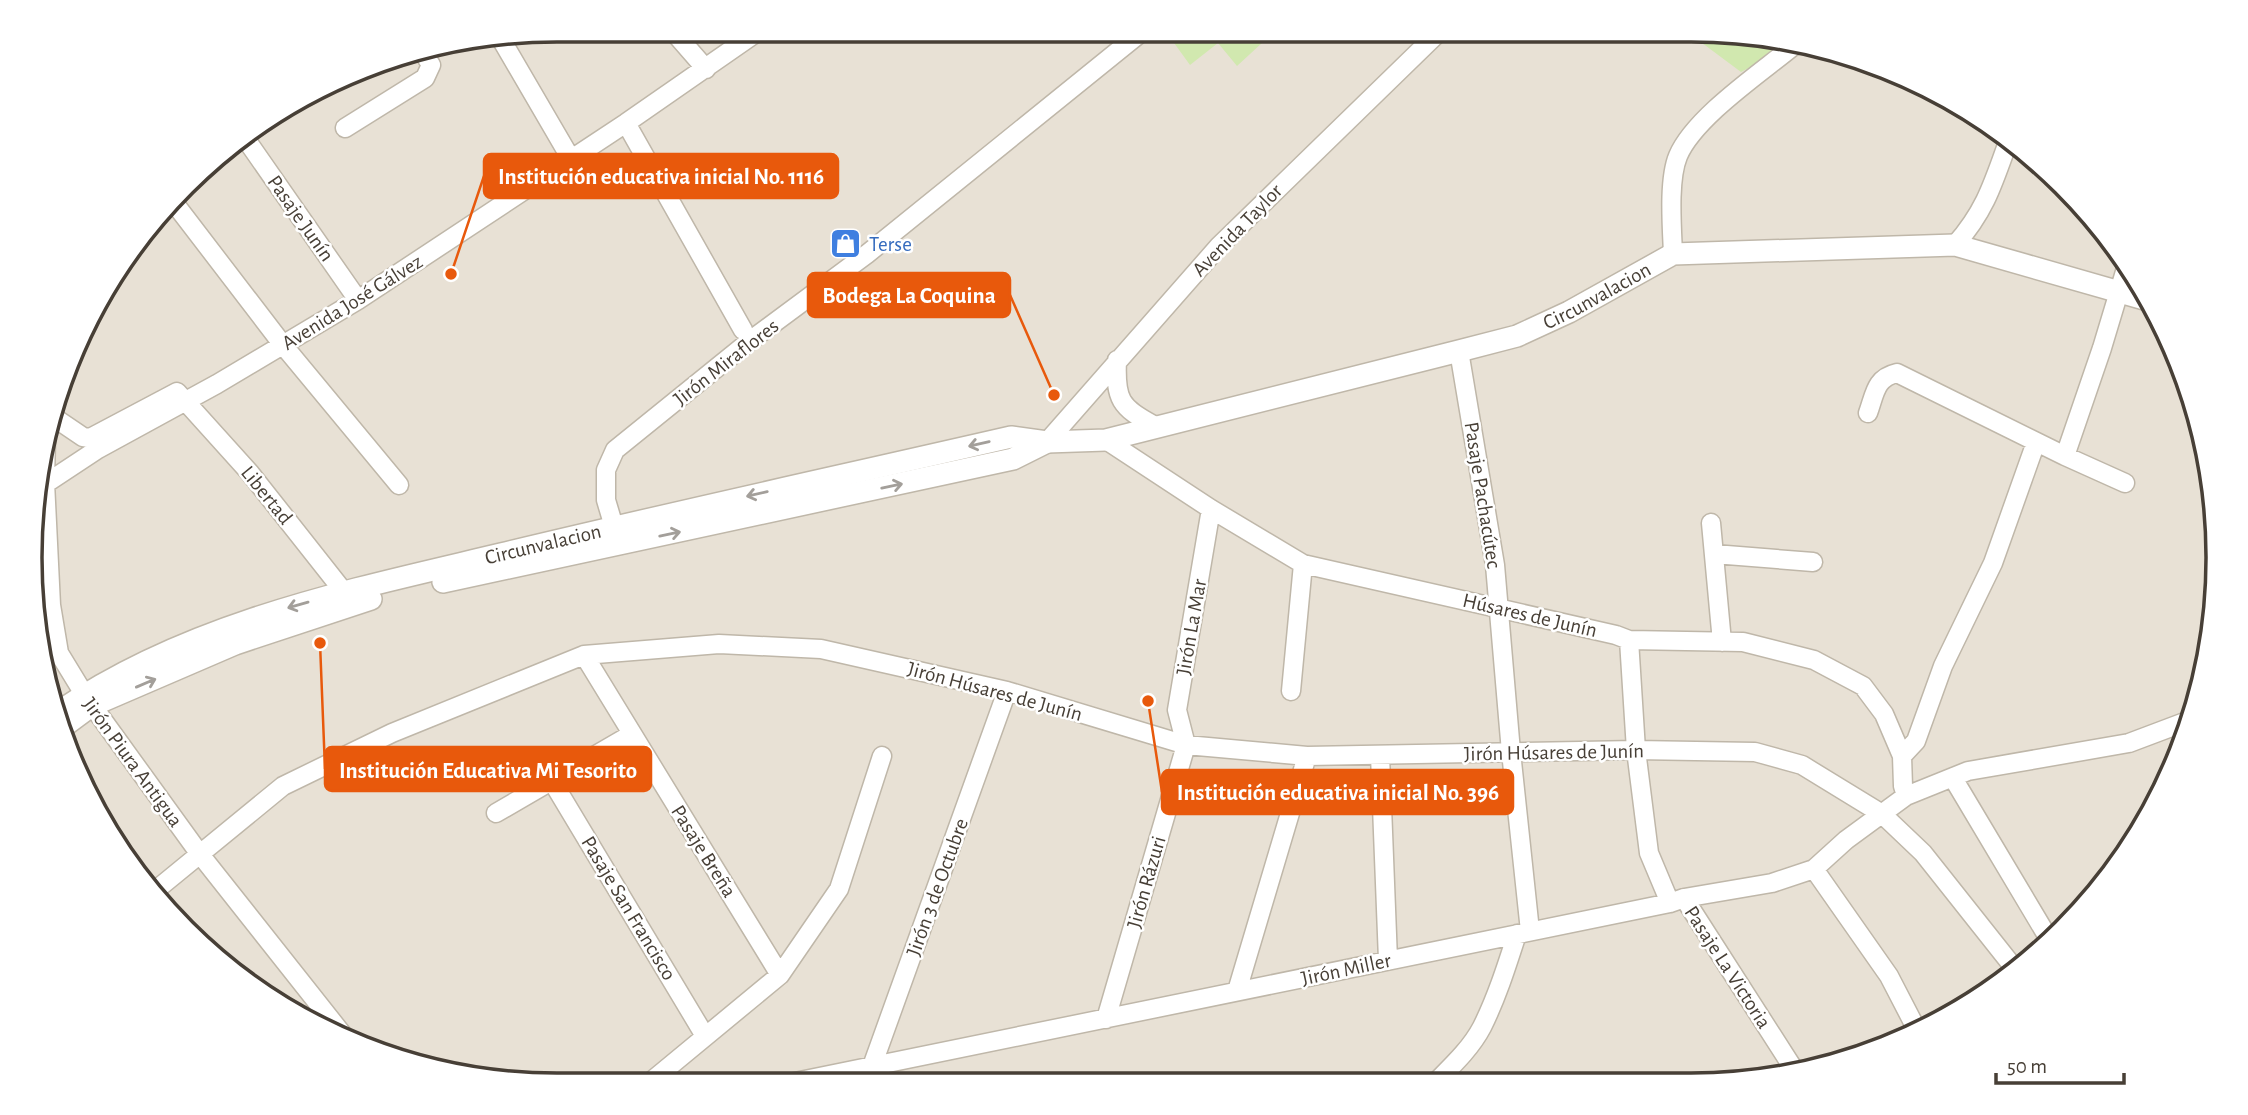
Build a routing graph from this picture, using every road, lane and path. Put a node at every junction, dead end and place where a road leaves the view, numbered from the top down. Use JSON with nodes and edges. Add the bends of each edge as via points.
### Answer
{"nodes":[{"id":1,"x":682,"y":42,"type":"edge"},
{"id":2,"x":743,"y":42,"type":"edge"},
{"id":3,"x":1127,"y":42,"type":"edge"},
{"id":4,"x":1429,"y":42,"type":"edge"},
{"id":5,"x":504,"y":45,"type":"edge"},
{"id":6,"x":1787,"y":51,"type":"edge"},
{"id":7,"x":427,"y":59,"type":"edge"},
{"id":8,"x":706,"y":69,"type":"junction"},
{"id":9,"x":626,"y":123,"type":"junction"},
{"id":10,"x":345,"y":128,"type":"dead end"},
{"id":11,"x":250,"y":145,"type":"edge"},
{"id":12,"x":2005,"y":150,"type":"edge"},
{"id":13,"x":571,"y":159,"type":"junction"},
{"id":14,"x":179,"y":209,"type":"edge"},
{"id":15,"x":1955,"y":246,"type":"junction"},
{"id":16,"x":1672,"y":254,"type":"junction"},
{"id":17,"x":2123,"y":278,"type":"edge"},
{"id":18,"x":2119,"y":291,"type":"junction"},
{"id":19,"x":2134,"y":296,"type":"edge"},
{"id":20,"x":358,"y":300,"type":"junction"},
{"id":21,"x":743,"y":330,"type":"dead end"},
{"id":22,"x":283,"y":345,"type":"junction"},
{"id":23,"x":1459,"y":351,"type":"junction"},
{"id":24,"x":1117,"y":360,"type":"junction"},
{"id":25,"x":186,"y":401,"type":"junction"},
{"id":26,"x":1868,"y":413,"type":"dead end"},
{"id":27,"x":61,"y":422,"type":"edge"},
{"id":28,"x":1155,"y":426,"type":"junction"},
{"id":29,"x":1106,"y":440,"type":"junction"},
{"id":30,"x":1047,"y":442,"type":"junction"},
{"id":31,"x":2036,"y":442,"type":"junction"},
{"id":32,"x":2065,"y":456,"type":"junction"},
{"id":33,"x":48,"y":481,"type":"edge"},
{"id":34,"x":2125,"y":483,"type":"dead end"},
{"id":35,"x":399,"y":485,"type":"dead end"},
{"id":36,"x":1211,"y":509,"type":"junction"},
{"id":37,"x":44,"y":512,"type":"edge"},
{"id":38,"x":1711,"y":523,"type":"dead end"},
{"id":39,"x":617,"y":536,"type":"junction"},
{"id":40,"x":1714,"y":554,"type":"junction"},
{"id":41,"x":1813,"y":562,"type":"dead end"},
{"id":42,"x":1303,"y":564,"type":"junction"},
{"id":43,"x":344,"y":592,"type":"junction"},
{"id":44,"x":1500,"y":608,"type":"junction"},
{"id":45,"x":1629,"y":640,"type":"junction"},
{"id":46,"x":1723,"y":642,"type":"junction"},
{"id":47,"x":584,"y":655,"type":"junction"},
{"id":48,"x":1007,"y":691,"type":"junction"},
{"id":49,"x":1291,"y":691,"type":"dead end"},
{"id":50,"x":88,"y":700,"type":"junction"},
{"id":51,"x":65,"y":709,"type":"edge"},
{"id":52,"x":68,"y":721,"type":"edge"},
{"id":53,"x":2178,"y":724,"type":"edge"},
{"id":54,"x":632,"y":734,"type":"junction"},
{"id":55,"x":1186,"y":745,"type":"junction"},
{"id":56,"x":1636,"y":750,"type":"junction"},
{"id":57,"x":1511,"y":752,"type":"junction"},
{"id":58,"x":1380,"y":755,"type":"junction"},
{"id":59,"x":882,"y":756,"type":"dead end"},
{"id":60,"x":1307,"y":756,"type":"junction"},
{"id":61,"x":1902,"y":756,"type":"junction"},
{"id":62,"x":1953,"y":778,"type":"junction"},
{"id":63,"x":552,"y":781,"type":"junction"},
{"id":64,"x":1906,"y":796,"type":"junction"},
{"id":65,"x":496,"y":813,"type":"dead end"},
{"id":66,"x":1882,"y":814,"type":"junction"},
{"id":67,"x":199,"y":853,"type":"junction"},
{"id":68,"x":1814,"y":869,"type":"junction"},
{"id":69,"x":161,"y":886,"type":"edge"},
{"id":70,"x":1677,"y":901,"type":"junction"},
{"id":71,"x":2045,"y":932,"type":"edge"},
{"id":72,"x":1524,"y":933,"type":"junction"},
{"id":73,"x":1388,"y":960,"type":"junction"},
{"id":74,"x":2009,"y":962,"type":"edge"},
{"id":75,"x":780,"y":975,"type":"junction"},
{"id":76,"x":1237,"y":992,"type":"junction"},
{"id":77,"x":1106,"y":1018,"type":"junction"},
{"id":78,"x":332,"y":1021,"type":"edge"},
{"id":79,"x":1913,"y":1022,"type":"edge"},
{"id":80,"x":705,"y":1036,"type":"junction"},
{"id":81,"x":1790,"y":1063,"type":"edge"},
{"id":82,"x":874,"y":1066,"type":"junction"},
{"id":83,"x":661,"y":1073,"type":"edge"},
{"id":84,"x":839,"y":1073,"type":"edge"},
{"id":85,"x":871,"y":1073,"type":"edge"},
{"id":86,"x":1445,"y":1073,"type":"edge"}],
"edges":[{"from":1,"to":8,"type":"street"},
{"from":2,"to":8,"type":"street","name":"Avenida José Gálvez"},
{"from":3,"to":39,"type":"street","name":"Jirón Miraflores","via":[[867,254],[615,450],[606,470],[606,500]]},
{"from":4,"to":24,"type":"street","name":"Avenida Taylor","via":[[1219,246]]},
{"from":5,"to":13,"type":"street"},
{"from":6,"to":16,"type":"street","via":[[1716,110],[1678,157],[1672,192]]},
{"from":7,"to":10,"type":"street","via":[[429,72],[420,83]]},
{"from":8,"to":9,"type":"street","name":"Avenida José Gálvez"},
{"from":9,"to":13,"type":"street","name":"Avenida José Gálvez"},
{"from":9,"to":21,"type":"street"},
{"from":11,"to":20,"type":"street","name":"Pasaje Junín"},
{"from":12,"to":15,"type":"street","via":[[1987,200]]},
{"from":13,"to":20,"type":"street","name":"Avenida José Gálvez"},
{"from":14,"to":22,"type":"street"},
{"from":15,"to":16,"type":"street","name":"Circunvalacion"},
{"from":15,"to":18,"type":"street","name":"Circunvalacion"},
{"from":16,"to":23,"type":"street","name":"Circunvalacion","via":[[1517,336]]},
{"from":17,"to":18,"type":"street"},
{"from":18,"to":19,"type":"street","name":"Circunvalacion"},
{"from":18,"to":32,"type":"street"},
{"from":20,"to":22,"type":"street","name":"Avenida José Gálvez"},
{"from":22,"to":25,"type":"street","name":"Avenida José Gálvez"},
{"from":22,"to":35,"type":"street"},
{"from":23,"to":28,"type":"street","name":"Circunvalacion"},
{"from":23,"to":44,"type":"street","name":"Pasaje Pachacútec"},
{"from":24,"to":28,"type":"street","via":[[1121,400],[1131,413]]},
{"from":24,"to":30,"type":"street","name":"Avenida Taylor"},
{"from":25,"to":27,"type":"street","via":[[177,391],[90,438]]},
{"from":25,"to":33,"type":"street","name":"Avenida José Gálvez"},
{"from":25,"to":43,"type":"street","name":"Libertad"},
{"from":26,"to":31,"type":"street","via":[[1878,384],[1886,375],[1897,373]]},
{"from":28,"to":29,"type":"street","name":"Circunvalacion"},
{"from":29,"to":30,"type":"street","name":"Circunvalacion"},
{"from":29,"to":36,"type":"street","name":"Húsares de Junín"},
{"from":30,"to":39,"type":"street","name":"Circunvalacion","via":[[1011,437]]},
{"from":31,"to":32,"type":"street"},
{"from":31,"to":61,"type":"street","via":[[1993,563],[1944,666],[1916,741]]},
{"from":32,"to":34,"type":"street"},
{"from":36,"to":42,"type":"street","name":"Húsares de Junín"},
{"from":36,"to":55,"type":"street","name":"Jirón La Mar","via":[[1177,710]]},
{"from":37,"to":50,"type":"street","name":"Jirón Piura Antigua","via":[[59,653]]},
{"from":38,"to":40,"type":"street"},
{"from":39,"to":43,"type":"street","name":"Circunvalacion"},
{"from":50,"to":39,"type":"street","name":"Circunvalacion","one_way":true,"via":[[352,604]]},
{"from":40,"to":41,"type":"street"},
{"from":40,"to":46,"type":"street"},
{"from":42,"to":44,"type":"street","name":"Húsares de Junín"},
{"from":42,"to":49,"type":"street"},
{"from":43,"to":50,"type":"street","name":"Circunvalacion","one_way":true,"via":[[255,618],[170,651]]},
{"from":44,"to":45,"type":"street","name":"Húsares de Junín"},
{"from":44,"to":57,"type":"street","name":"Pasaje Pachacútec"},
{"from":45,"to":46,"type":"street","name":"Húsares de Junín"},
{"from":45,"to":56,"type":"street","name":"Pasaje La Victoria"},
{"from":46,"to":61,"type":"street","name":"Húsares de Junín","via":[[1743,642],[1814,660],[1863,686],[1884,715]]},
{"from":47,"to":48,"type":"street","name":"Jirón Húsares de Junín","via":[[719,644],[821,649]]},
{"from":47,"to":54,"type":"street","name":"Pasaje Breña"},
{"from":47,"to":67,"type":"street","name":"Jirón Húsares de Junín","via":[[393,733],[283,786]]},
{"from":48,"to":55,"type":"street","name":"Jirón Húsares de Junín"},
{"from":48,"to":82,"type":"street","name":"Jirón 3 de Octubre"},
{"from":50,"to":51,"type":"street","name":"Circunvalacion"},
{"from":50,"to":52,"type":"street","name":"Circunvalacion"},
{"from":50,"to":67,"type":"street","name":"Jirón Piura Antigua"},
{"from":53,"to":62,"type":"street","via":[[2129,743],[1968,771]]},
{"from":54,"to":63,"type":"street"},
{"from":54,"to":75,"type":"street","name":"Pasaje Breña"},
{"from":55,"to":60,"type":"street","name":"Jirón Húsares de Junín"},
{"from":55,"to":77,"type":"street","name":"Jirón Rázuri"},
{"from":56,"to":57,"type":"street","name":"Jirón Húsares de Junín"},
{"from":56,"to":66,"type":"street","name":"Jirón Húsares de Junín","via":[[1755,752],[1802,765]]},
{"from":56,"to":70,"type":"street","name":"Pasaje La Victoria","via":[[1649,853]]},
{"from":57,"to":58,"type":"street","name":"Jirón Húsares de Junín"},
{"from":57,"to":72,"type":"street","name":"Pasaje Pachacútec"},
{"from":58,"to":60,"type":"street","name":"Jirón Húsares de Junín"},
{"from":58,"to":73,"type":"street"},
{"from":59,"to":75,"type":"street","via":[[839,890]]},
{"from":60,"to":76,"type":"street"},
{"from":61,"to":64,"type":"street","name":"Húsares de Junín"},
{"from":62,"to":64,"type":"street"},
{"from":62,"to":71,"type":"street"},
{"from":63,"to":65,"type":"street"},
{"from":63,"to":80,"type":"street","name":"Pasaje San Francisco"},
{"from":64,"to":66,"type":"street"},
{"from":66,"to":68,"type":"street","name":"Jirón Miller"},
{"from":66,"to":74,"type":"street","name":"Jirón Húsares de Junín","via":[[1923,853]]},
{"from":67,"to":69,"type":"street","name":"Jirón Húsares de Junín"},
{"from":67,"to":78,"type":"street","name":"Jirón Piura Antigua"},
{"from":68,"to":70,"type":"street","name":"Jirón Miller","via":[[1772,883]]},
{"from":68,"to":79,"type":"street","via":[[1889,976]]},
{"from":70,"to":72,"type":"street","name":"Jirón Miller"},
{"from":70,"to":81,"type":"street","name":"Pasaje La Victoria"},
{"from":72,"to":73,"type":"street","name":"Jirón Miller"},
{"from":72,"to":86,"type":"street","via":[[1481,1028]]},
{"from":73,"to":76,"type":"street","name":"Jirón Miller"},
{"from":75,"to":80,"type":"street"},
{"from":76,"to":77,"type":"street","name":"Jirón Miller"},
{"from":77,"to":82,"type":"street","name":"Jirón Miller"},
{"from":80,"to":83,"type":"street"},
{"from":82,"to":84,"type":"street","name":"Jirón Miller"},
{"from":82,"to":85,"type":"street","name":"Jirón 3 de Octubre"}]}
